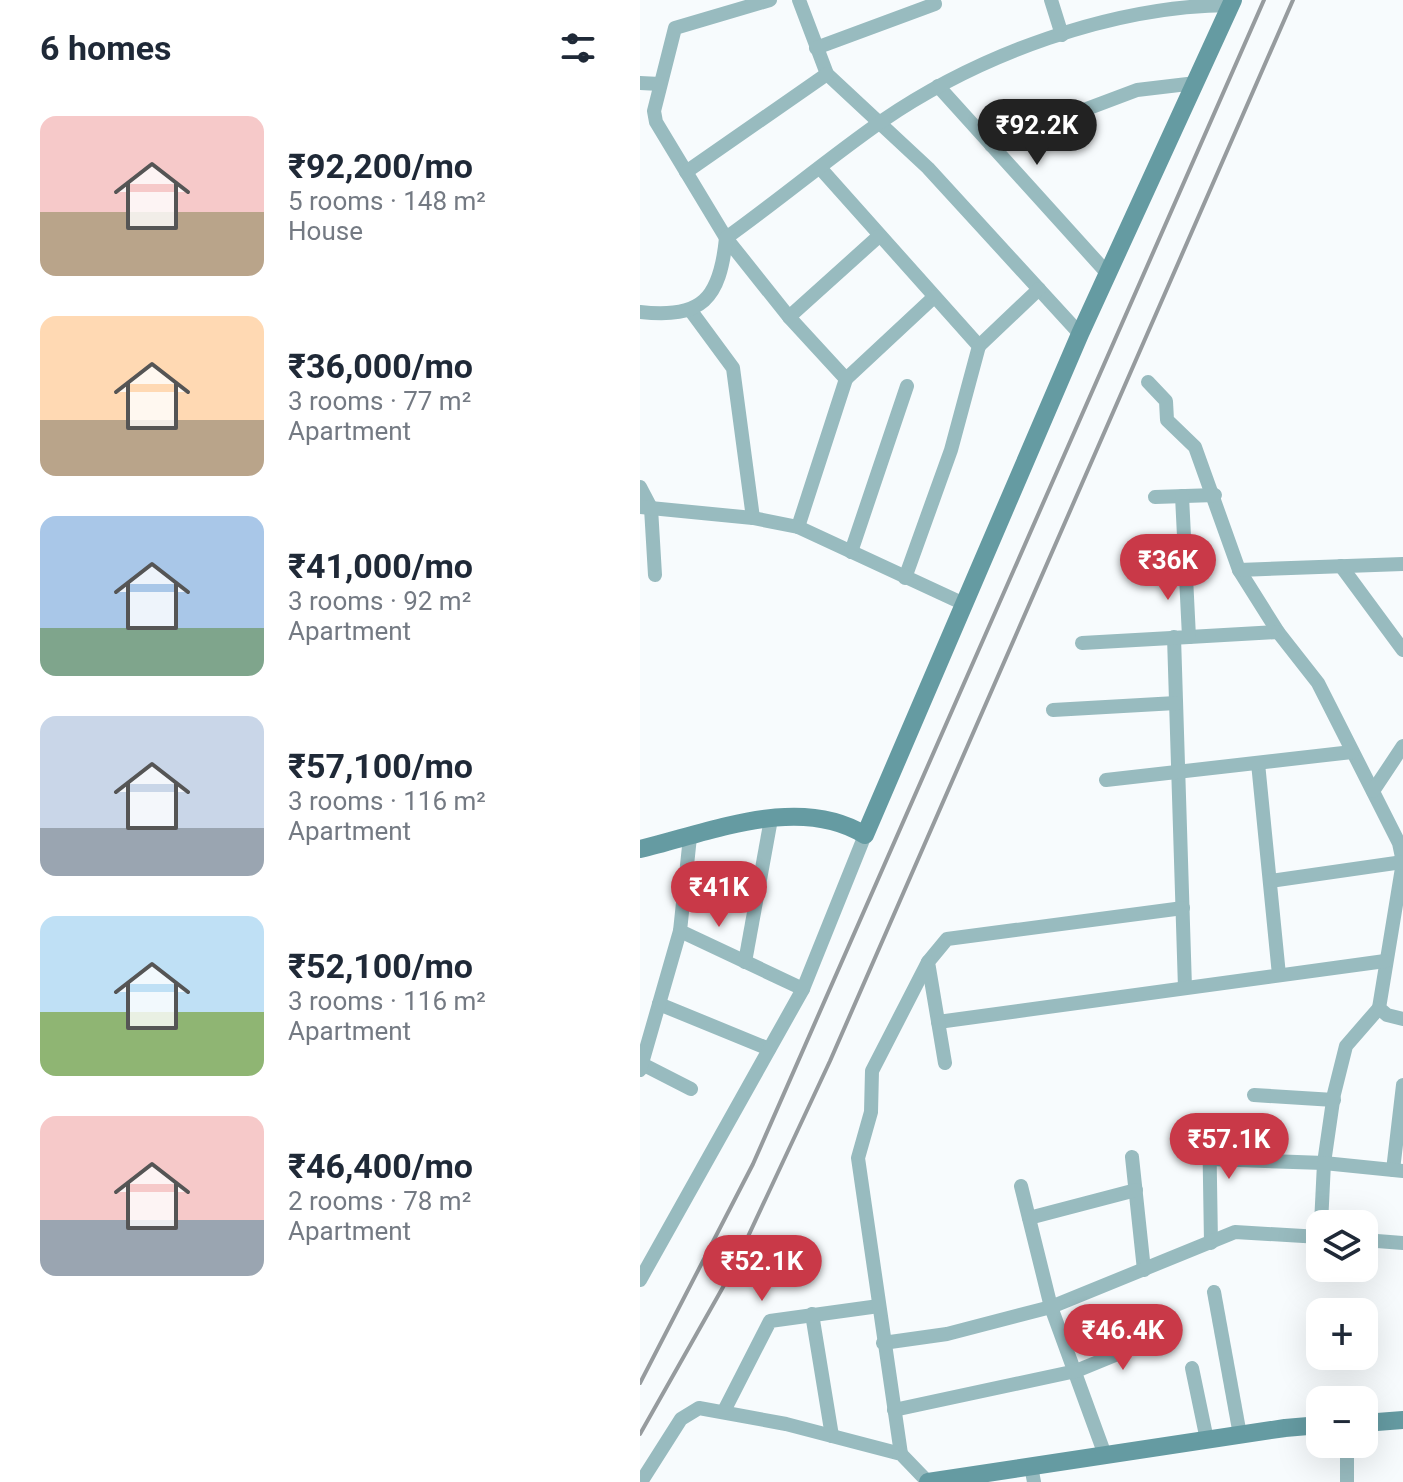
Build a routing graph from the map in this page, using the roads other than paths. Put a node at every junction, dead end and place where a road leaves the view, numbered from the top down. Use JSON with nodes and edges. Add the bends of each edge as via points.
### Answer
{"nodes":[{"id":1,"x":770,"y":0,"type":"edge"},
{"id":2,"x":799,"y":0,"type":"edge"},
{"id":3,"x":1051,"y":0,"type":"edge"},
{"id":4,"x":938,"y":1,"type":"edge"},
{"id":5,"x":1190,"y":3,"type":"edge"},
{"id":6,"x":1232,"y":3,"type":"edge"},
{"id":7,"x":1062,"y":35,"type":"junction"},
{"id":8,"x":816,"y":48,"type":"junction"},
{"id":9,"x":827,"y":74,"type":"junction"},
{"id":10,"x":640,"y":83,"type":"edge"},
{"id":11,"x":1196,"y":83,"type":"junction"},
{"id":12,"x":660,"y":84,"type":"junction"},
{"id":13,"x":938,"y":86,"type":"junction"},
{"id":14,"x":881,"y":122,"type":"junction"},
{"id":15,"x":991,"y":145,"type":"junction"},
{"id":16,"x":821,"y":169,"type":"junction"},
{"id":17,"x":686,"y":172,"type":"junction"},
{"id":18,"x":879,"y":236,"type":"junction"},
{"id":19,"x":726,"y":238,"type":"junction"},
{"id":20,"x":1108,"y":274,"type":"junction"},
{"id":21,"x":1039,"y":289,"type":"junction"},
{"id":22,"x":934,"y":297,"type":"junction"},
{"id":23,"x":691,"y":311,"type":"junction"},
{"id":24,"x":640,"y":312,"type":"edge"},
{"id":25,"x":789,"y":317,"type":"junction"},
{"id":26,"x":1080,"y":334,"type":"junction"},
{"id":27,"x":979,"y":346,"type":"junction"},
{"id":28,"x":846,"y":379,"type":"junction"},
{"id":29,"x":1148,"y":382,"type":"dead end"},
{"id":30,"x":907,"y":386,"type":"dead end"},
{"id":31,"x":640,"y":487,"type":"edge"},
{"id":32,"x":1215,"y":495,"type":"junction"},
{"id":33,"x":1182,"y":496,"type":"junction"},
{"id":34,"x":1155,"y":497,"type":"dead end"},
{"id":35,"x":646,"y":508,"type":"edge"},
{"id":36,"x":753,"y":518,"type":"junction"},
{"id":37,"x":798,"y":527,"type":"junction"},
{"id":38,"x":851,"y":552,"type":"junction"},
{"id":39,"x":1403,"y":564,"type":"edge"},
{"id":40,"x":1341,"y":566,"type":"junction"},
{"id":41,"x":1239,"y":570,"type":"junction"},
{"id":42,"x":655,"y":575,"type":"dead end"},
{"id":43,"x":905,"y":578,"type":"junction"},
{"id":44,"x":962,"y":603,"type":"junction"},
{"id":45,"x":1278,"y":632,"type":"junction"},
{"id":46,"x":1181,"y":637,"type":"junction"},
{"id":47,"x":1082,"y":643,"type":"dead end"},
{"id":48,"x":1403,"y":650,"type":"edge"},
{"id":49,"x":1176,"y":703,"type":"junction"},
{"id":50,"x":1053,"y":710,"type":"dead end"},
{"id":51,"x":1403,"y":746,"type":"edge"},
{"id":52,"x":1352,"y":752,"type":"junction"},
{"id":53,"x":1258,"y":763,"type":"junction"},
{"id":54,"x":1179,"y":771,"type":"junction"},
{"id":55,"x":1106,"y":780,"type":"dead end"},
{"id":56,"x":1373,"y":791,"type":"junction"},
{"id":57,"x":771,"y":819,"type":"junction"},
{"id":58,"x":865,"y":835,"type":"junction"},
{"id":59,"x":690,"y":837,"type":"junction"},
{"id":60,"x":640,"y":849,"type":"edge"},
{"id":61,"x":1403,"y":862,"type":"edge"},
{"id":62,"x":1270,"y":881,"type":"junction"},
{"id":63,"x":1183,"y":908,"type":"junction"},
{"id":64,"x":680,"y":931,"type":"junction"},
{"id":65,"x":1396,"y":938,"type":"edge"},
{"id":66,"x":1385,"y":961,"type":"junction"},
{"id":67,"x":745,"y":962,"type":"junction"},
{"id":68,"x":928,"y":962,"type":"junction"},
{"id":69,"x":1279,"y":975,"type":"junction"},
{"id":70,"x":1185,"y":988,"type":"junction"},
{"id":71,"x":803,"y":989,"type":"junction"},
{"id":72,"x":659,"y":1004,"type":"junction"},
{"id":73,"x":1379,"y":1008,"type":"junction"},
{"id":74,"x":1403,"y":1019,"type":"edge"},
{"id":75,"x":938,"y":1022,"type":"junction"},
{"id":76,"x":769,"y":1049,"type":"junction"},
{"id":77,"x":945,"y":1063,"type":"dead end"},
{"id":78,"x":641,"y":1067,"type":"edge"},
{"id":79,"x":1403,"y":1085,"type":"edge"},
{"id":80,"x":691,"y":1089,"type":"dead end"},
{"id":81,"x":1254,"y":1095,"type":"dead end"},
{"id":82,"x":1334,"y":1100,"type":"junction"},
{"id":83,"x":1209,"y":1120,"type":"dead end"},
{"id":84,"x":1132,"y":1157,"type":"dead end"},
{"id":85,"x":1209,"y":1159,"type":"junction"},
{"id":86,"x":1324,"y":1163,"type":"junction"},
{"id":87,"x":1398,"y":1171,"type":"edge"},
{"id":88,"x":1021,"y":1186,"type":"dead end"},
{"id":89,"x":1136,"y":1190,"type":"junction"},
{"id":90,"x":1322,"y":1210,"type":"edge"},
{"id":91,"x":1029,"y":1218,"type":"junction"},
{"id":92,"x":1306,"y":1236,"type":"edge"},
{"id":93,"x":1378,"y":1241,"type":"edge"},
{"id":94,"x":1211,"y":1243,"type":"junction"},
{"id":95,"x":1403,"y":1243,"type":"edge"},
{"id":96,"x":1144,"y":1270,"type":"junction"},
{"id":97,"x":640,"y":1280,"type":"edge"},
{"id":98,"x":1214,"y":1292,"type":"dead end"},
{"id":99,"x":879,"y":1306,"type":"junction"},
{"id":100,"x":1051,"y":1307,"type":"junction"},
{"id":101,"x":812,"y":1314,"type":"junction"},
{"id":102,"x":1154,"y":1339,"type":"dead end"},
{"id":103,"x":883,"y":1343,"type":"junction"},
{"id":104,"x":1192,"y":1368,"type":"dead end"},
{"id":105,"x":1076,"y":1371,"type":"junction"},
{"id":106,"x":894,"y":1410,"type":"junction"},
{"id":107,"x":724,"y":1411,"type":"junction"},
{"id":108,"x":1403,"y":1420,"type":"edge"},
{"id":109,"x":1378,"y":1422,"type":"edge"},
{"id":110,"x":1306,"y":1427,"type":"edge"},
{"id":111,"x":1240,"y":1435,"type":"junction"},
{"id":112,"x":832,"y":1436,"type":"junction"},
{"id":113,"x":1207,"y":1440,"type":"junction"},
{"id":114,"x":901,"y":1454,"type":"junction"},
{"id":115,"x":1105,"y":1455,"type":"junction"},
{"id":116,"x":1347,"y":1458,"type":"edge"},
{"id":117,"x":1033,"y":1474,"type":"edge"},
{"id":118,"x":641,"y":1482,"type":"edge"},
{"id":119,"x":928,"y":1482,"type":"edge"},
{"id":120,"x":1347,"y":1482,"type":"edge"}],
"edges":[{"from":1,"to":12,"type":"street","via":[[675,28]]},
{"from":2,"to":8,"type":"street"},
{"from":3,"to":7,"type":"street"},
{"from":4,"to":8,"type":"street"},
{"from":5,"to":6,"type":"street"},
{"from":5,"to":7,"type":"street"},
{"from":6,"to":11,"type":"street"},
{"from":7,"to":13,"type":"street"},
{"from":8,"to":9,"type":"street"},
{"from":9,"to":14,"type":"street"},
{"from":9,"to":17,"type":"street"},
{"from":10,"to":12,"type":"street"},
{"from":11,"to":15,"type":"street","via":[[1137,90]]},
{"from":11,"to":20,"type":"street"},
{"from":12,"to":17,"type":"street","via":[[654,118]]},
{"from":13,"to":14,"type":"street"},
{"from":13,"to":15,"type":"street"},
{"from":14,"to":16,"type":"street"},
{"from":14,"to":21,"type":"street"},
{"from":15,"to":20,"type":"street"},
{"from":16,"to":18,"type":"street"},
{"from":16,"to":19,"type":"street"},
{"from":17,"to":19,"type":"street"},
{"from":18,"to":22,"type":"street"},
{"from":18,"to":25,"type":"street"},
{"from":19,"to":23,"type":"street","via":[[716,286]]},
{"from":19,"to":25,"type":"street"},
{"from":20,"to":26,"type":"street"},
{"from":21,"to":26,"type":"street"},
{"from":21,"to":27,"type":"street"},
{"from":22,"to":27,"type":"street"},
{"from":22,"to":28,"type":"street"},
{"from":23,"to":24,"type":"street"},
{"from":23,"to":36,"type":"street","via":[[733,368]]},
{"from":25,"to":28,"type":"street"},
{"from":26,"to":44,"type":"street"},
{"from":27,"to":43,"type":"street","via":[[951,450]]},
{"from":28,"to":37,"type":"street"},
{"from":29,"to":32,"type":"street","via":[[1166,401],[1167,420],[1195,447]]},
{"from":30,"to":38,"type":"street"},
{"from":31,"to":35,"type":"street"},
{"from":32,"to":33,"type":"street"},
{"from":32,"to":41,"type":"street"},
{"from":33,"to":34,"type":"street"},
{"from":33,"to":46,"type":"street"},
{"from":35,"to":36,"type":"street"},
{"from":35,"to":42,"type":"street"},
{"from":36,"to":37,"type":"street"},
{"from":37,"to":38,"type":"street"},
{"from":38,"to":43,"type":"street"},
{"from":39,"to":40,"type":"street"},
{"from":40,"to":41,"type":"street"},
{"from":40,"to":48,"type":"street"},
{"from":41,"to":45,"type":"street"},
{"from":43,"to":44,"type":"street"},
{"from":44,"to":58,"type":"street"},
{"from":45,"to":46,"type":"street"},
{"from":45,"to":52,"type":"street","via":[[1318,683]]},
{"from":46,"to":47,"type":"street"},
{"from":46,"to":49,"type":"street"},
{"from":49,"to":50,"type":"street"},
{"from":49,"to":54,"type":"street"},
{"from":51,"to":56,"type":"street"},
{"from":52,"to":53,"type":"street"},
{"from":52,"to":56,"type":"street"},
{"from":53,"to":54,"type":"street"},
{"from":53,"to":62,"type":"street"},
{"from":54,"to":55,"type":"street"},
{"from":54,"to":63,"type":"street"},
{"from":56,"to":61,"type":"street"},
{"from":57,"to":58,"type":"street","via":[[818,815],[845,822]]},
{"from":57,"to":59,"type":"street"},
{"from":57,"to":67,"type":"street"},
{"from":58,"to":71,"type":"street"},
{"from":59,"to":60,"type":"street"},
{"from":59,"to":64,"type":"street"},
{"from":61,"to":62,"type":"street"},
{"from":61,"to":65,"type":"street"},
{"from":62,"to":69,"type":"street"},
{"from":63,"to":68,"type":"street","via":[[954,936]]},
{"from":63,"to":70,"type":"street"},
{"from":64,"to":67,"type":"street"},
{"from":64,"to":72,"type":"street"},
{"from":65,"to":66,"type":"street"},
{"from":66,"to":69,"type":"street"},
{"from":66,"to":73,"type":"street"},
{"from":67,"to":71,"type":"street"},
{"from":68,"to":75,"type":"street"},
{"from":68,"to":99,"type":"street","via":[[872,1071],[871,1112],[858,1158]]},
{"from":69,"to":70,"type":"street"},
{"from":70,"to":75,"type":"street"},
{"from":71,"to":76,"type":"street"},
{"from":72,"to":76,"type":"street"},
{"from":72,"to":78,"type":"street"},
{"from":73,"to":74,"type":"street"},
{"from":73,"to":82,"type":"street","via":[[1346,1046]]},
{"from":75,"to":77,"type":"street"},
{"from":76,"to":97,"type":"street"},
{"from":78,"to":80,"type":"street"},
{"from":79,"to":87,"type":"street"},
{"from":81,"to":82,"type":"street"},
{"from":82,"to":86,"type":"street"},
{"from":83,"to":85,"type":"street"},
{"from":84,"to":89,"type":"street"},
{"from":85,"to":86,"type":"street"},
{"from":85,"to":94,"type":"street"},
{"from":86,"to":87,"type":"street"},
{"from":86,"to":90,"type":"street"},
{"from":88,"to":91,"type":"street"},
{"from":89,"to":91,"type":"street"},
{"from":89,"to":96,"type":"street"},
{"from":91,"to":100,"type":"street"},
{"from":92,"to":94,"type":"street","via":[[1235,1232]]},
{"from":93,"to":95,"type":"street"},
{"from":94,"to":96,"type":"street"},
{"from":96,"to":100,"type":"street"},
{"from":98,"to":111,"type":"street"},
{"from":99,"to":101,"type":"street"},
{"from":99,"to":103,"type":"street"},
{"from":100,"to":103,"type":"street","via":[[947,1334]]},
{"from":100,"to":105,"type":"street"},
{"from":101,"to":107,"type":"street","via":[[766,1324]]},
{"from":101,"to":112,"type":"street"},
{"from":102,"to":105,"type":"street"},
{"from":103,"to":106,"type":"street"},
{"from":104,"to":113,"type":"street"},
{"from":105,"to":106,"type":"street"},
{"from":105,"to":115,"type":"street"},
{"from":106,"to":114,"type":"street"},
{"from":107,"to":112,"type":"street"},
{"from":107,"to":118,"type":"street","via":[[689,1412]]},
{"from":108,"to":109,"type":"street"},
{"from":110,"to":111,"type":"street"},
{"from":111,"to":113,"type":"street"},
{"from":112,"to":114,"type":"street"},
{"from":113,"to":115,"type":"street"},
{"from":114,"to":119,"type":"street"},
{"from":115,"to":117,"type":"street"},
{"from":116,"to":120,"type":"street"},
{"from":117,"to":119,"type":"street"}]}
